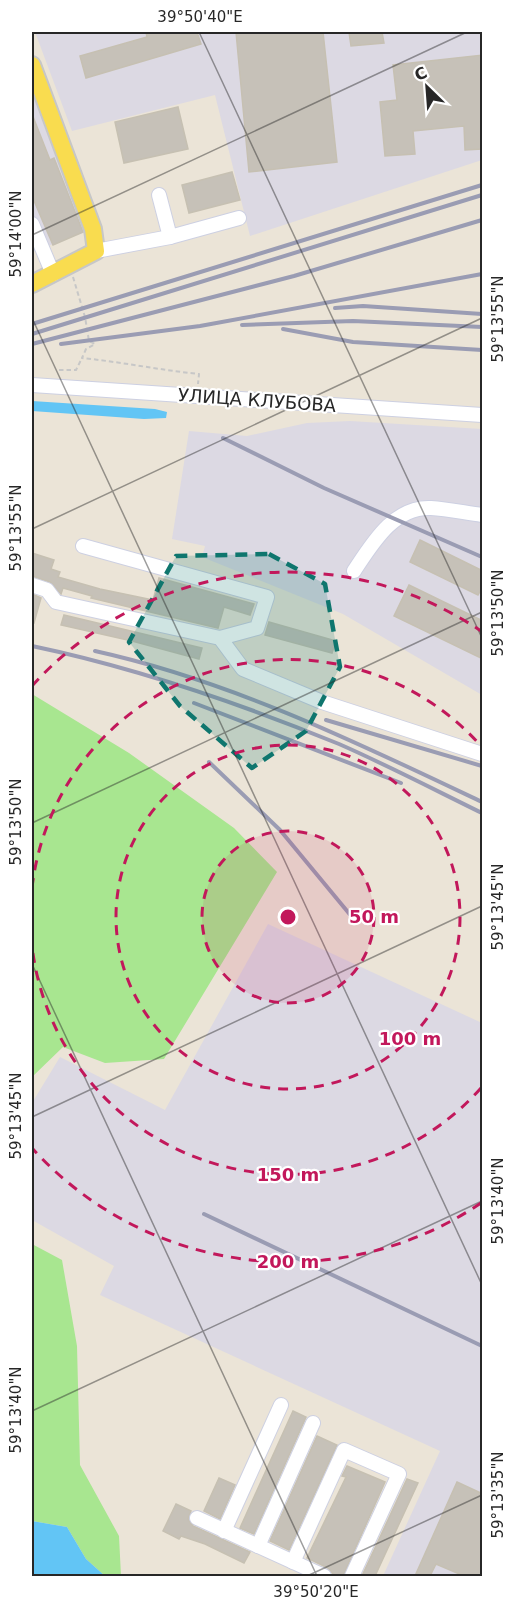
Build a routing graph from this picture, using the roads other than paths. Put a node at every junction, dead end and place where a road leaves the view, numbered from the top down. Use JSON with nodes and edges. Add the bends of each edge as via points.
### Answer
{"nodes":[{"id":1,"x":32,"y":65,"type":"edge"},
{"id":2,"x":159,"y":195,"type":"dead end"},
{"id":3,"x":239,"y":218,"type":"dead end"},
{"id":4,"x":32,"y":224,"type":"edge"},
{"id":5,"x":170,"y":237,"type":"junction"},
{"id":6,"x":96,"y":251,"type":"junction"},
{"id":7,"x":53,"y":274,"type":"junction"},
{"id":8,"x":32,"y":284,"type":"edge"},
{"id":9,"x":32,"y":385,"type":"edge"},
{"id":10,"x":483,"y":415,"type":"edge"},
{"id":11,"x":483,"y":515,"type":"edge"},
{"id":12,"x":83,"y":546,"type":"dead end"},
{"id":13,"x":354,"y":571,"type":"dead end"},
{"id":14,"x":32,"y":585,"type":"edge"},
{"id":15,"x":220,"y":639,"type":"junction"},
{"id":16,"x":483,"y":754,"type":"edge"},
{"id":17,"x":281,"y":1405,"type":"dead end"},
{"id":18,"x":313,"y":1423,"type":"dead end"},
{"id":19,"x":197,"y":1518,"type":"dead end"},
{"id":20,"x":224,"y":1530,"type":"junction"},
{"id":21,"x":258,"y":1546,"type":"junction"},
{"id":22,"x":293,"y":1562,"type":"junction"},
{"id":23,"x":324,"y":1576,"type":"edge"},
{"id":24,"x":352,"y":1576,"type":"edge"}],
"edges":[{"from":1,"to":6,"type":"main road","via":[[93,230]]},
{"from":2,"to":5,"type":"street"},
{"from":3,"to":5,"type":"street"},
{"from":4,"to":7,"type":"street"},
{"from":5,"to":6,"type":"street"},
{"from":6,"to":7,"type":"main road"},
{"from":7,"to":8,"type":"main road"},
{"from":9,"to":10,"type":"street","name":"УЛИЦА КЛУБОВА"},
{"from":11,"to":13,"type":"street","via":[[429,507],[396,519],[379,535]]},
{"from":12,"to":15,"type":"street","via":[[267,597],[257,628]]},
{"from":14,"to":15,"type":"street","via":[[47,590],[56,602]]},
{"from":15,"to":16,"type":"street","via":[[243,669],[322,702]]},
{"from":17,"to":20,"type":"street"},
{"from":18,"to":21,"type":"street"},
{"from":19,"to":20,"type":"street"},
{"from":20,"to":21,"type":"street"},
{"from":21,"to":22,"type":"street"},
{"from":22,"to":23,"type":"street"},
{"from":22,"to":24,"type":"street","via":[[344,1450],[399,1474]]}]}
